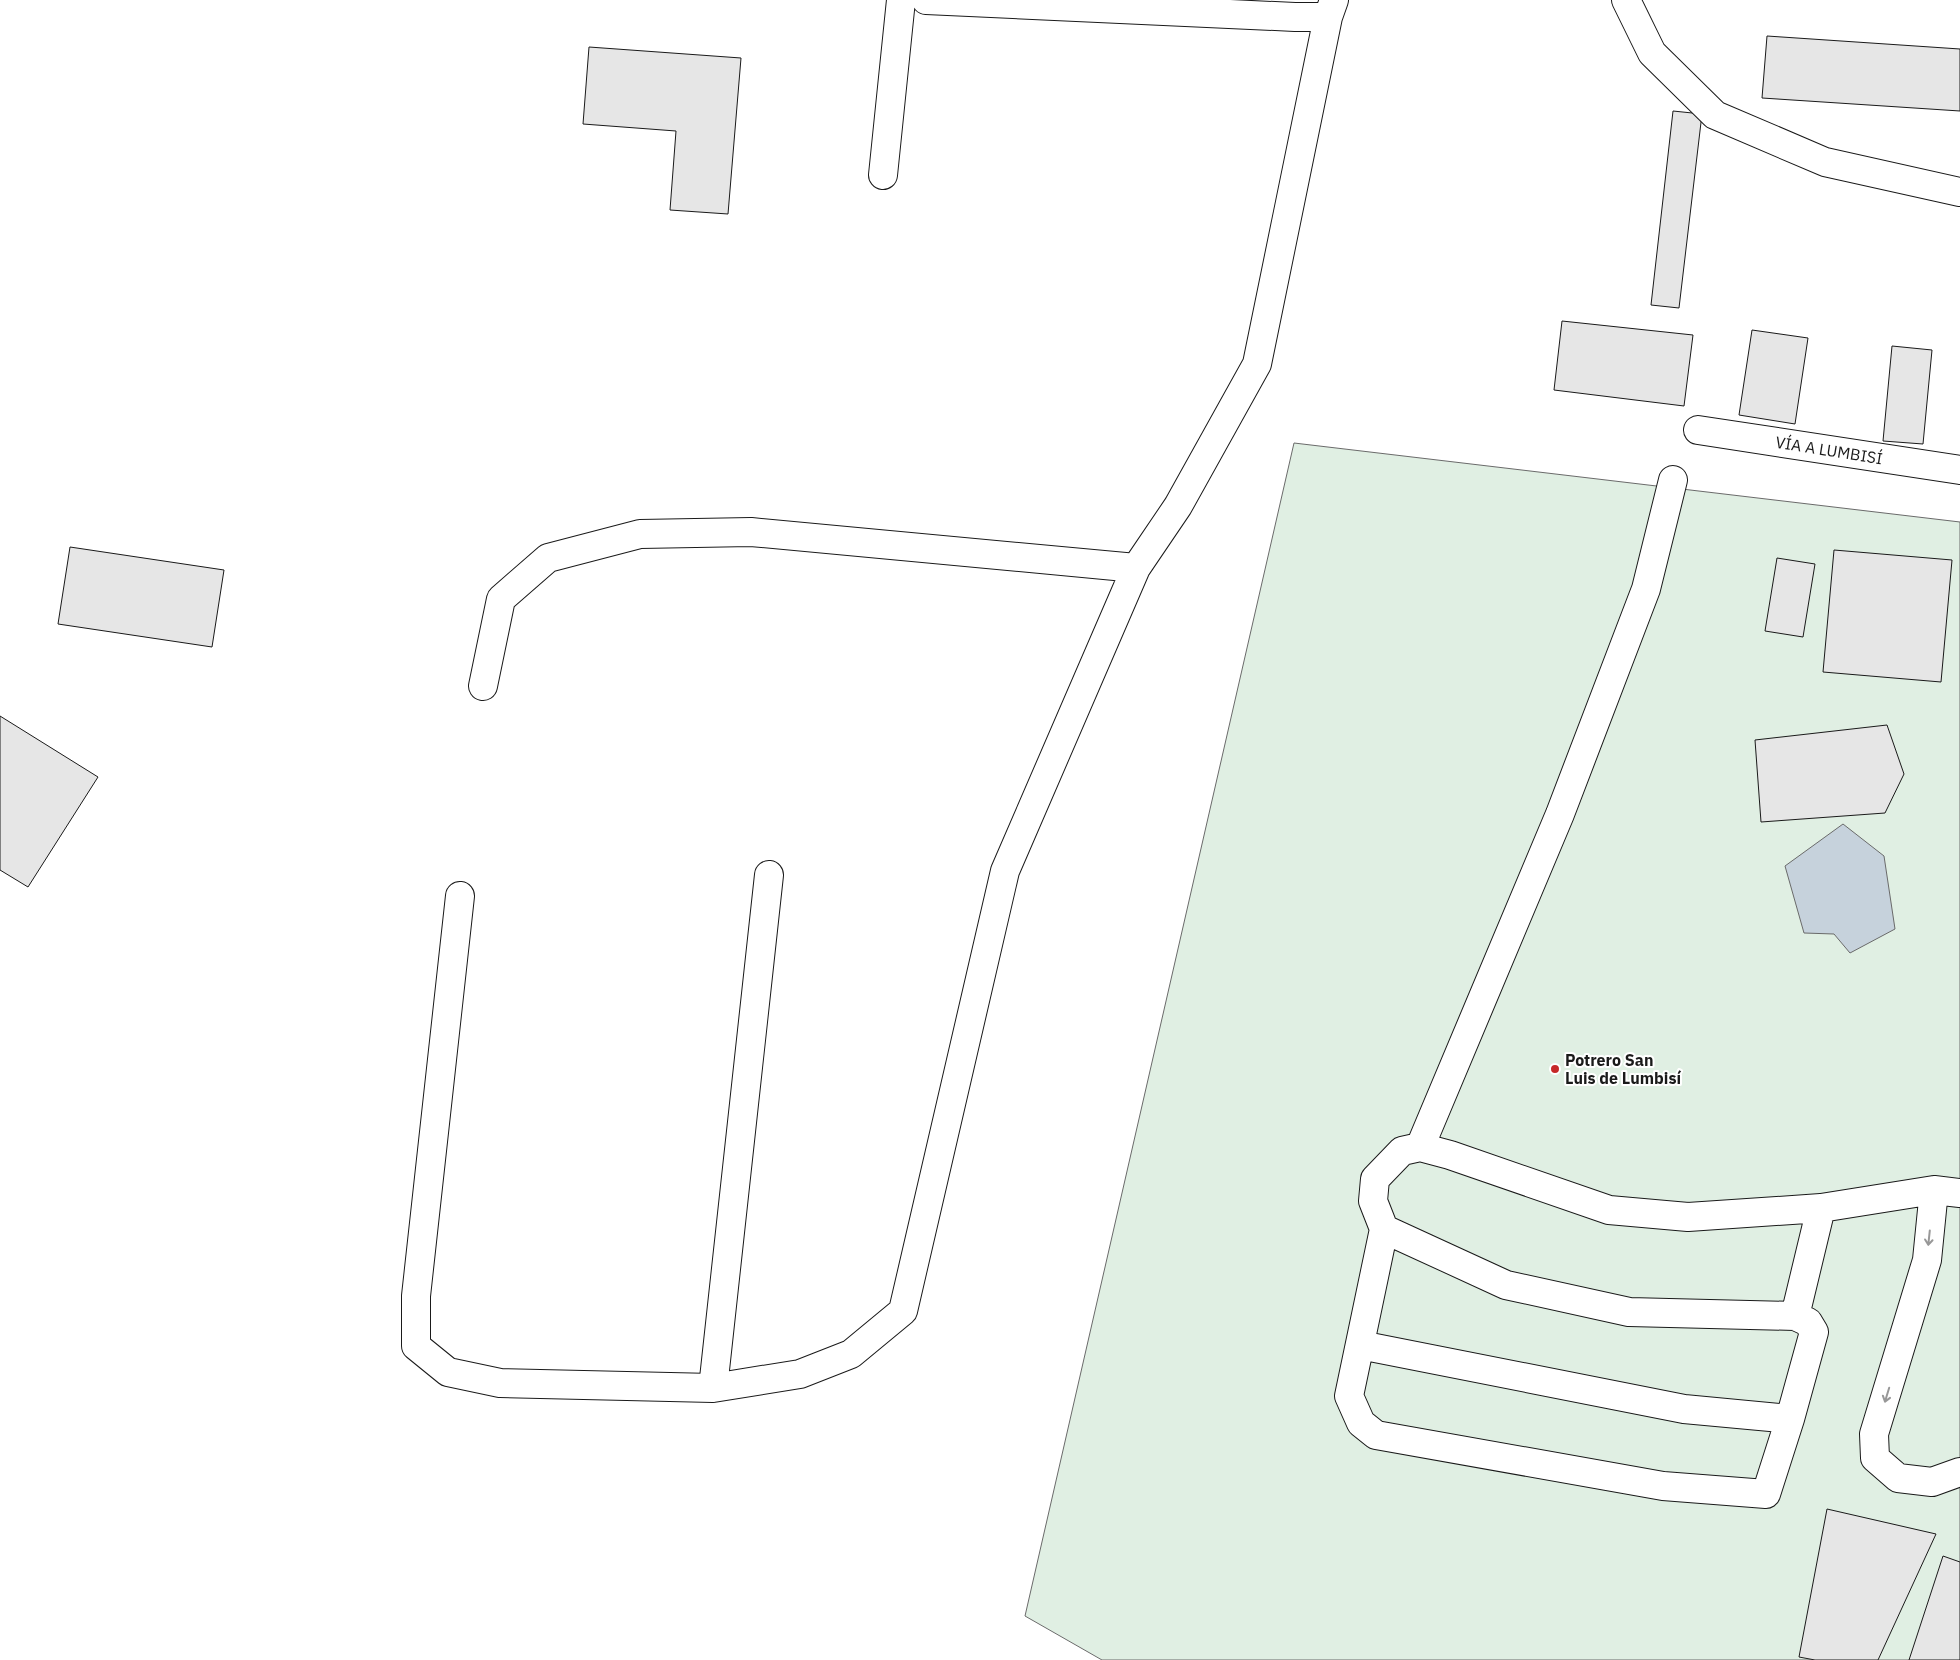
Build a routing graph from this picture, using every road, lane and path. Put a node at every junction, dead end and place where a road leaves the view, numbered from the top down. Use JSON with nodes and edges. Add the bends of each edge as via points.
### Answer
{"nodes":[{"id":1,"x":901,"y":0,"type":"edge"},
{"id":2,"x":926,"y":0,"type":"edge"},
{"id":3,"x":1626,"y":0,"type":"edge"},
{"id":4,"x":1331,"y":8,"type":"edge"},
{"id":5,"x":882,"y":175,"type":"dead end"},
{"id":6,"x":1960,"y":192,"type":"edge"},
{"id":7,"x":1698,"y":430,"type":"dead end"},
{"id":8,"x":1960,"y":470,"type":"edge"},
{"id":9,"x":1673,"y":480,"type":"dead end"},
{"id":10,"x":1136,"y":568,"type":"junction"},
{"id":11,"x":483,"y":686,"type":"dead end"},
{"id":12,"x":770,"y":875,"type":"dead end"},
{"id":13,"x":460,"y":896,"type":"dead end"},
{"id":14,"x":1420,"y":1147,"type":"junction"},
{"id":15,"x":1947,"y":1191,"type":"edge"},
{"id":16,"x":1821,"y":1208,"type":"junction"},
{"id":17,"x":1384,"y":1229,"type":"junction"},
{"id":18,"x":1795,"y":1316,"type":"junction"},
{"id":19,"x":1360,"y":1345,"type":"junction"},
{"id":20,"x":713,"y":1388,"type":"junction"},
{"id":21,"x":1790,"y":1420,"type":"junction"},
{"id":22,"x":1960,"y":1472,"type":"edge"}],
"edges":[{"from":1,"to":5,"type":"street"},
{"from":2,"to":4,"type":"street","via":[[1295,17]]},
{"from":3,"to":6,"type":"street","via":[[1652,53],[1715,115],[1825,162]]},
{"from":4,"to":10,"type":"street","via":[[1257,364],[1178,506]]},
{"from":7,"to":8,"type":"street","name":"VÍA A LUMBISÍ"},
{"from":9,"to":14,"type":"street","via":[[1642,598],[1560,814]]},
{"from":10,"to":11,"type":"street","via":[[751,532],[640,534],[548,558],[501,599]]},
{"from":10,"to":20,"type":"street","via":[[1005,871],[904,1311],[851,1354],[800,1374]]},
{"from":12,"to":20,"type":"street"},
{"from":13,"to":20,"type":"street","via":[[416,1296],[416,1346],[448,1372],[500,1383]]},
{"from":14,"to":16,"type":"street","via":[[1609,1210],[1688,1217]]},
{"from":14,"to":17,"type":"street","via":[[1402,1152],[1375,1179],[1373,1201]]},
{"from":15,"to":16,"type":"street"},
{"from":15,"to":22,"type":"street","one_way":true,"via":[[1874,1434],[1875,1458],[1898,1478],[1932,1482]]},
{"from":16,"to":18,"type":"street"},
{"from":17,"to":18,"type":"street","via":[[1506,1285],[1629,1312]]},
{"from":17,"to":19,"type":"street"},
{"from":18,"to":21,"type":"street","via":[[1808,1322],[1814,1332]]},
{"from":19,"to":21,"type":"street","via":[[1684,1409]]},
{"from":19,"to":21,"type":"street","via":[[1349,1396],[1361,1423],[1376,1435],[1653,1485],[1766,1494]]}]}
